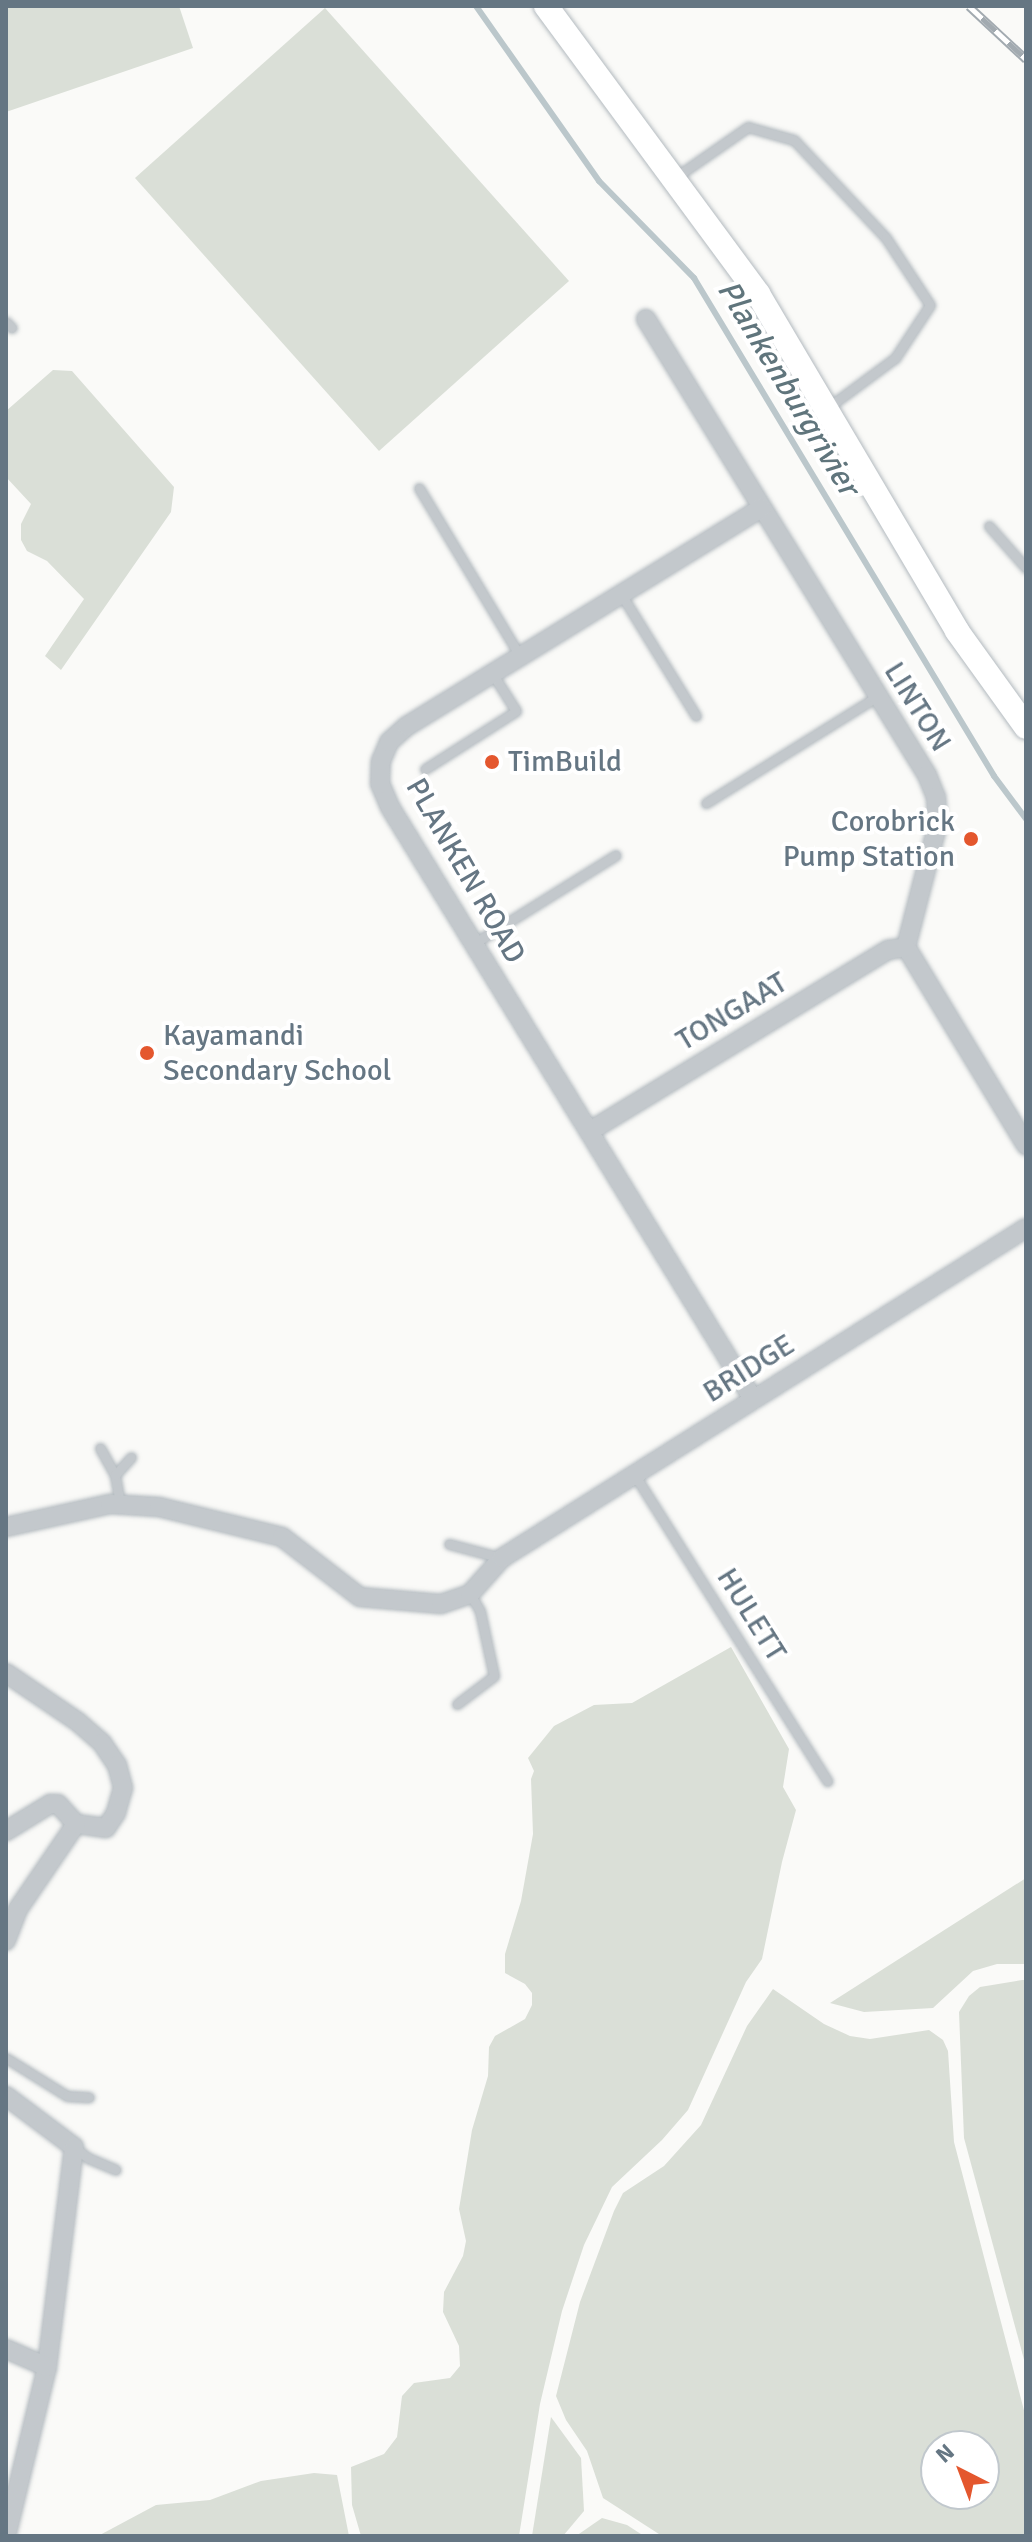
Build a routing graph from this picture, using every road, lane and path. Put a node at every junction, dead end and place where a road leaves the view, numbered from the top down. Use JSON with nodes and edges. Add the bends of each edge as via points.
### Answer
{"nodes":[{"id":1,"x":546,"y":6,"type":"edge"},
{"id":2,"x":674,"y":178,"type":"junction"},
{"id":3,"x":646,"y":319,"type":"dead end"},
{"id":4,"x":826,"y":409,"type":"junction"},
{"id":5,"x":419,"y":488,"type":"dead end"},
{"id":6,"x":761,"y":508,"type":"junction"},
{"id":7,"x":989,"y":526,"type":"dead end"},
{"id":8,"x":1026,"y":568,"type":"edge"},
{"id":9,"x":621,"y":594,"type":"junction"},
{"id":10,"x":520,"y":656,"type":"junction"},
{"id":11,"x":492,"y":673,"type":"junction"},
{"id":12,"x":878,"y":696,"type":"junction"},
{"id":13,"x":696,"y":716,"type":"dead end"},
{"id":14,"x":1026,"y":727,"type":"edge"},
{"id":15,"x":425,"y":769,"type":"dead end"},
{"id":16,"x":706,"y":803,"type":"dead end"},
{"id":17,"x":616,"y":855,"type":"dead end"},
{"id":18,"x":473,"y":944,"type":"junction"},
{"id":19,"x":906,"y":947,"type":"junction"},
{"id":20,"x":590,"y":1131,"type":"junction"},
{"id":21,"x":1026,"y":1145,"type":"edge"},
{"id":22,"x":1026,"y":1228,"type":"edge"},
{"id":23,"x":753,"y":1399,"type":"junction"},
{"id":24,"x":100,"y":1448,"type":"dead end"},
{"id":25,"x":131,"y":1457,"type":"dead end"},
{"id":26,"x":634,"y":1474,"type":"junction"},
{"id":27,"x":115,"y":1475,"type":"junction"},
{"id":28,"x":120,"y":1503,"type":"junction"},
{"id":29,"x":6,"y":1527,"type":"edge"},
{"id":30,"x":449,"y":1544,"type":"dead end"},
{"id":31,"x":502,"y":1558,"type":"junction"},
{"id":32,"x":470,"y":1594,"type":"junction"},
{"id":33,"x":6,"y":1673,"type":"edge"},
{"id":34,"x":457,"y":1704,"type":"dead end"},
{"id":35,"x":827,"y":1781,"type":"dead end"},
{"id":36,"x":76,"y":1824,"type":"junction"},
{"id":37,"x":6,"y":1831,"type":"edge"},
{"id":38,"x":6,"y":1941,"type":"edge"},
{"id":39,"x":6,"y":2058,"type":"edge"},
{"id":40,"x":6,"y":2096,"type":"edge"},
{"id":41,"x":89,"y":2097,"type":"dead end"},
{"id":42,"x":74,"y":2147,"type":"junction"},
{"id":43,"x":116,"y":2170,"type":"dead end"},
{"id":44,"x":6,"y":2349,"type":"edge"},
{"id":45,"x":47,"y":2367,"type":"junction"},
{"id":46,"x":6,"y":2536,"type":"edge"}],
"edges":[{"from":1,"to":2,"type":"street"},
{"from":2,"to":4,"type":"street","via":[[758,294]]},
{"from":2,"to":4,"type":"lane","via":[[748,127],[794,140],[886,238],[930,305],[895,358]]},
{"from":3,"to":6,"type":"street","name":"LINTON"},
{"from":4,"to":14,"type":"street","via":[[957,631]]},
{"from":5,"to":10,"type":"lane"},
{"from":6,"to":9,"type":"street","name":"PLANKEN ROAD"},
{"from":6,"to":12,"type":"street","name":"LINTON"},
{"from":7,"to":8,"type":"lane"},
{"from":9,"to":10,"type":"street","name":"PLANKEN ROAD"},
{"from":9,"to":13,"type":"lane"},
{"from":10,"to":11,"type":"street","name":"PLANKEN ROAD"},
{"from":11,"to":15,"type":"lane","via":[[516,711]]},
{"from":11,"to":18,"type":"street","name":"PLANKEN ROAD","via":[[407,726],[389,742],[381,761],[380,784],[390,807]]},
{"from":12,"to":16,"type":"lane"},
{"from":12,"to":19,"type":"street","name":"LINTON","via":[[936,797],[938,823]]},
{"from":17,"to":18,"type":"lane"},
{"from":18,"to":20,"type":"street","name":"PLANKEN ROAD"},
{"from":19,"to":20,"type":"street","name":"TONGAAT","via":[[888,950]]},
{"from":19,"to":21,"type":"street"},
{"from":20,"to":23,"type":"street","name":"PLANKEN ROAD"},
{"from":22,"to":23,"type":"street","name":"BRIDGE"},
{"from":23,"to":26,"type":"street","name":"BRIDGE"},
{"from":24,"to":27,"type":"lane"},
{"from":25,"to":27,"type":"lane"},
{"from":26,"to":31,"type":"street","name":"BRIDGE"},
{"from":26,"to":35,"type":"lane","name":"HULETT"},
{"from":27,"to":28,"type":"lane"},
{"from":28,"to":29,"type":"street"},
{"from":28,"to":32,"type":"street","via":[[267,1531],[299,1547],[360,1597],[441,1604]]},
{"from":30,"to":31,"type":"lane"},
{"from":31,"to":32,"type":"street","name":"BRIDGE"},
{"from":32,"to":34,"type":"lane","via":[[480,1611],[494,1676]]},
{"from":33,"to":36,"type":"street","via":[[91,1733],[117,1765],[122,1798],[106,1828]]},
{"from":36,"to":37,"type":"street","via":[[58,1804],[50,1804]]},
{"from":36,"to":38,"type":"street","via":[[18,1909]]},
{"from":39,"to":41,"type":"lane","via":[[67,2096]]},
{"from":40,"to":42,"type":"street"},
{"from":42,"to":43,"type":"lane"},
{"from":42,"to":45,"type":"street"},
{"from":44,"to":45,"type":"street"},
{"from":45,"to":46,"type":"street"}]}
